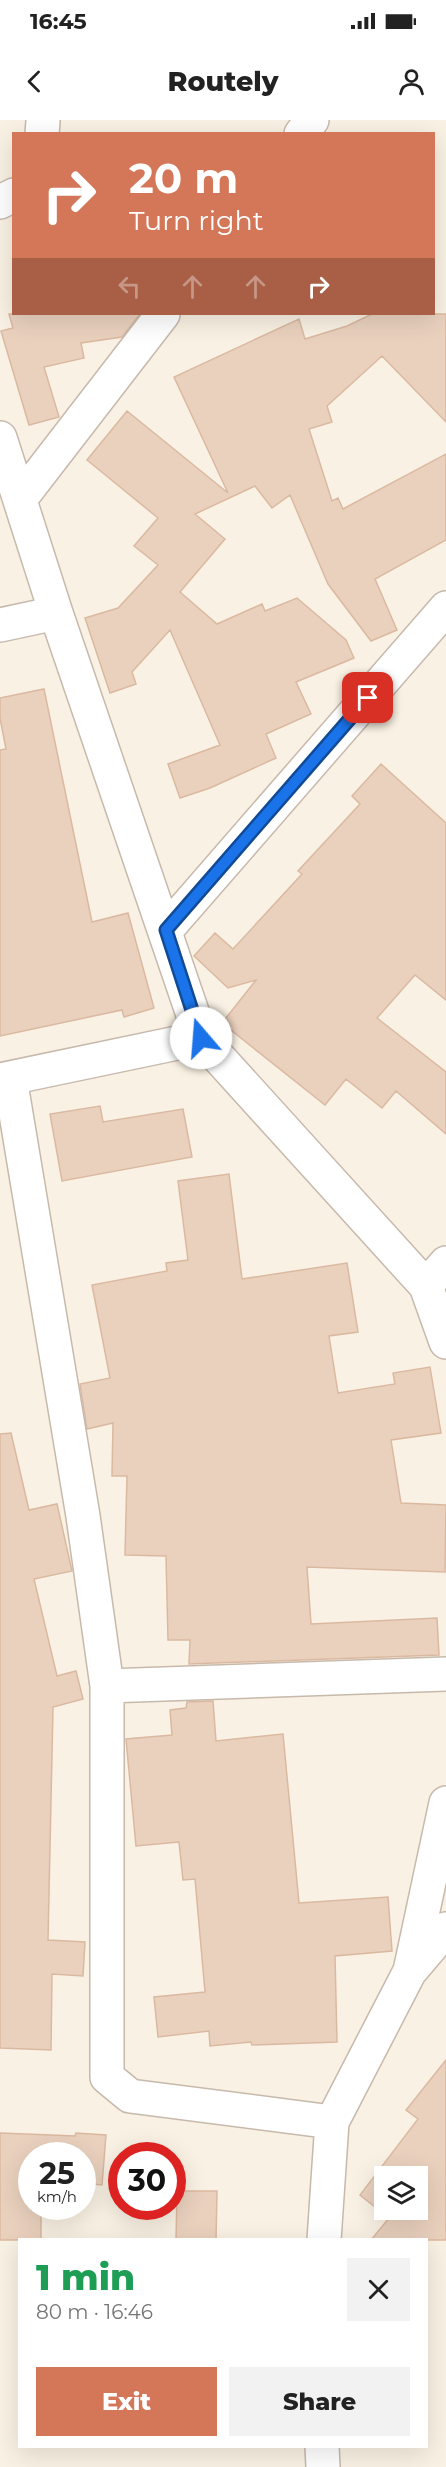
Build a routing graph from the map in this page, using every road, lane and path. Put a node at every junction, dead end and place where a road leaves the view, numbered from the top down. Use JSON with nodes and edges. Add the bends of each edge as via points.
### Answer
{"nodes":[{"id":1,"x":312,"y":120,"type":"edge"},
{"id":2,"x":303,"y":132,"type":"edge"},
{"id":3,"x":162,"y":315,"type":"edge"},
{"id":4,"x":0,"y":438,"type":"edge"},
{"id":5,"x":21,"y":498,"type":"junction"},
{"id":6,"x":446,"y":608,"type":"edge"},
{"id":7,"x":56,"y":613,"type":"junction"},
{"id":8,"x":0,"y":626,"type":"edge"},
{"id":9,"x":166,"y":930,"type":"junction"},
{"id":10,"x":201,"y":1038,"type":"junction"},
{"id":11,"x":5,"y":1079,"type":"edge"},
{"id":12,"x":436,"y":1274,"type":"edge"},
{"id":13,"x":446,"y":1342,"type":"edge"},
{"id":14,"x":446,"y":1674,"type":"edge"},
{"id":15,"x":107,"y":1686,"type":"junction"},
{"id":16,"x":446,"y":1803,"type":"edge"},
{"id":17,"x":446,"y":1929,"type":"edge"},
{"id":18,"x":410,"y":1971,"type":"junction"},
{"id":19,"x":332,"y":2122,"type":"junction"},
{"id":20,"x":324,"y":2238,"type":"edge"},
{"id":21,"x":322,"y":2448,"type":"edge"},
{"id":22,"x":323,"y":2467,"type":"edge"}],
"edges":[{"from":1,"to":2,"type":"street"},
{"from":3,"to":5,"type":"street"},
{"from":4,"to":5,"type":"street"},
{"from":5,"to":7,"type":"street"},
{"from":6,"to":9,"type":"street"},
{"from":7,"to":8,"type":"street"},
{"from":7,"to":9,"type":"street"},
{"from":9,"to":10,"type":"street"},
{"from":10,"to":11,"type":"street"},
{"from":10,"to":12,"type":"street"},
{"from":11,"to":15,"type":"street","via":[[83,1516]]},
{"from":12,"to":13,"type":"street"},
{"from":14,"to":15,"type":"street"},
{"from":15,"to":19,"type":"street","via":[[108,2077],[130,2096]]},
{"from":16,"to":18,"type":"street"},
{"from":17,"to":18,"type":"street"},
{"from":18,"to":19,"type":"street"},
{"from":19,"to":20,"type":"street"},
{"from":21,"to":22,"type":"street"}]}
